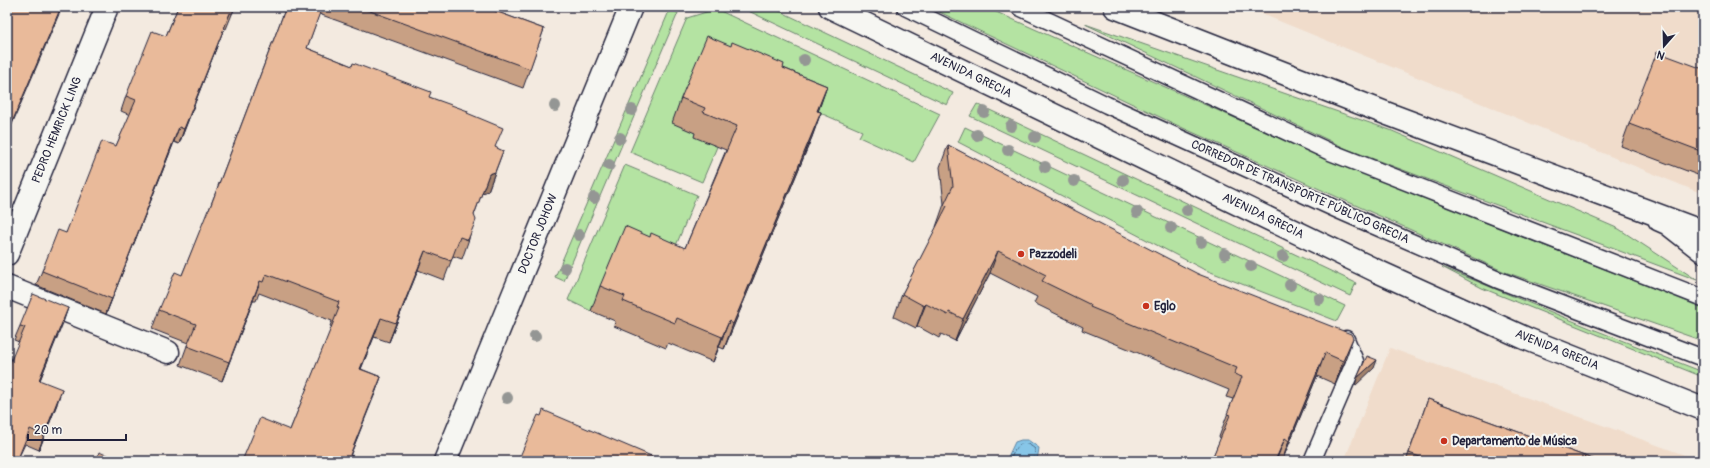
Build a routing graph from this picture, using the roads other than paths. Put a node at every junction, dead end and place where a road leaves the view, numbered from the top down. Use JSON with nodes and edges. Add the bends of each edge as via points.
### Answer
{"nodes":[{"id":1,"x":106,"y":7,"type":"edge"},
{"id":2,"x":631,"y":7,"type":"edge"},
{"id":3,"x":830,"y":7,"type":"edge"},
{"id":4,"x":905,"y":7,"type":"edge"},
{"id":5,"x":1019,"y":7,"type":"edge"},
{"id":6,"x":1116,"y":7,"type":"edge"},
{"id":7,"x":1609,"y":197,"type":"junction"},
{"id":8,"x":1703,"y":232,"type":"edge"},
{"id":9,"x":7,"y":254,"type":"edge"},
{"id":10,"x":1703,"y":255,"type":"edge"},
{"id":11,"x":7,"y":287,"type":"edge"},
{"id":12,"x":1703,"y":298,"type":"edge"},
{"id":13,"x":1346,"y":338,"type":"edge"},
{"id":14,"x":168,"y":352,"type":"dead end"},
{"id":15,"x":1703,"y":358,"type":"edge"},
{"id":16,"x":1703,"y":409,"type":"edge"},
{"id":17,"x":445,"y":461,"type":"edge"},
{"id":18,"x":1312,"y":461,"type":"edge"}],
"edges":[{"from":1,"to":9,"type":"main road","name":"PEDRO HEMRICK LING"},
{"from":2,"to":17,"type":"main road","name":"DOCTOR JOHOW"},
{"from":3,"to":16,"type":"main road","name":"AVENIDA GRECIA","via":[[1379,272],[1527,339]]},
{"from":4,"to":15,"type":"lane","name":"CORREDOR DE TRANSPORTE PÚBLICO GRECIA","via":[[1107,105],[1338,210],[1496,279]]},
{"from":5,"to":12,"type":"lane","via":[[1330,152]]},
{"from":6,"to":7,"type":"main road","via":[[1388,114]]},
{"from":7,"to":8,"type":"main road"},
{"from":7,"to":10,"type":"lane","via":[[1666,226]]},
{"from":11,"to":14,"type":"main road"},
{"from":13,"to":18,"type":"lane","via":[[1355,361]]}]}
